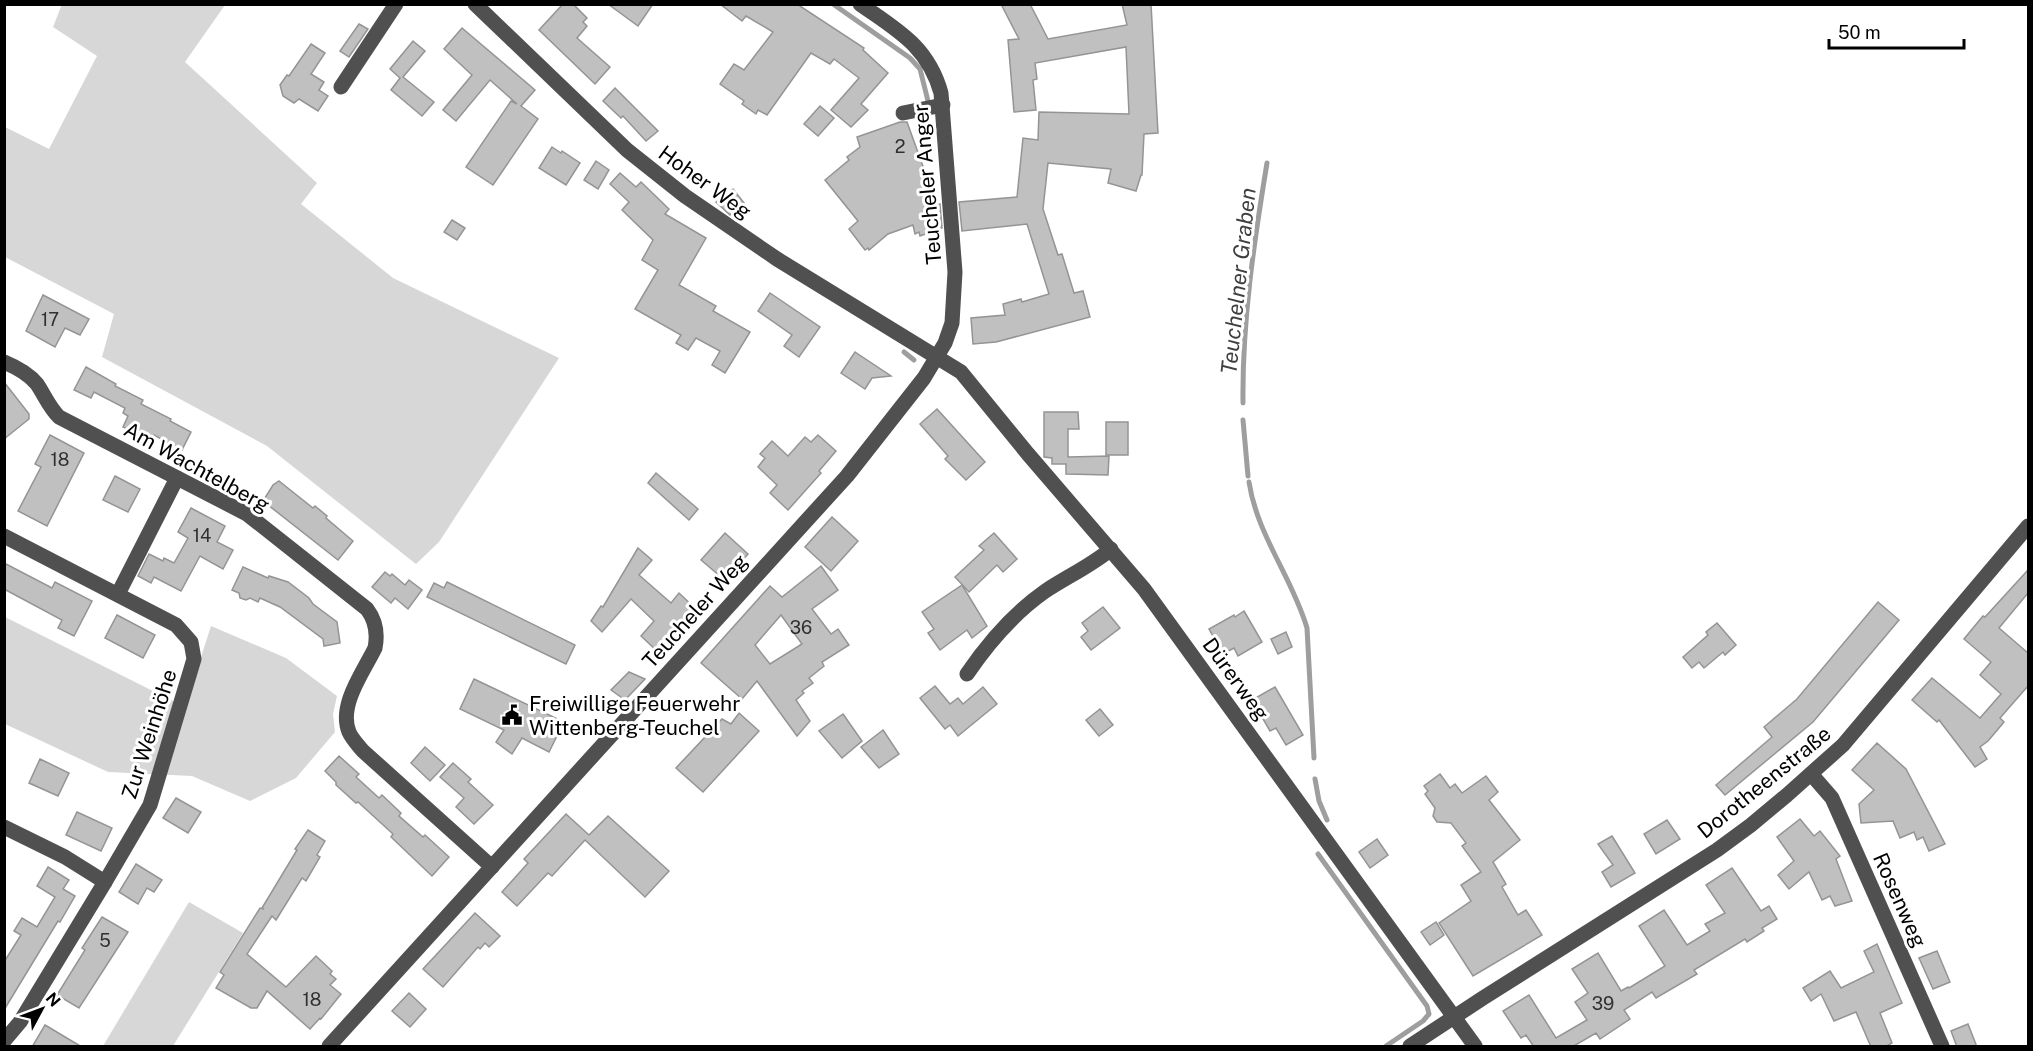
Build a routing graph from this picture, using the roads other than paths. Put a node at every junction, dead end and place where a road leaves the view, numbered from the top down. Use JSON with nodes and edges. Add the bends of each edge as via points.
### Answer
{"nodes":[{"id":1,"x":396,"y":4,"type":"edge"},
{"id":2,"x":475,"y":4,"type":"edge"},
{"id":3,"x":860,"y":4,"type":"edge"},
{"id":4,"x":341,"y":87,"type":"dead end"},
{"id":5,"x":943,"y":105,"type":"junction"},
{"id":6,"x":903,"y":113,"type":"dead end"},
{"id":7,"x":938,"y":357,"type":"junction"},
{"id":8,"x":4,"y":362,"type":"edge"},
{"id":9,"x":177,"y":478,"type":"junction"},
{"id":10,"x":2028,"y":526,"type":"edge"},
{"id":11,"x":4,"y":536,"type":"edge"},
{"id":12,"x":1111,"y":549,"type":"junction"},
{"id":13,"x":118,"y":594,"type":"junction"},
{"id":14,"x":967,"y":674,"type":"dead end"},
{"id":15,"x":1812,"y":775,"type":"junction"},
{"id":16,"x":4,"y":827,"type":"edge"},
{"id":17,"x":492,"y":867,"type":"junction"},
{"id":18,"x":105,"y":882,"type":"junction"},
{"id":19,"x":1453,"y":1017,"type":"junction"},
{"id":20,"x":4,"y":1041,"type":"edge"},
{"id":21,"x":329,"y":1047,"type":"edge"},
{"id":22,"x":1410,"y":1047,"type":"edge"},
{"id":23,"x":1476,"y":1047,"type":"edge"},
{"id":24,"x":1942,"y":1047,"type":"edge"}],
"edges":[{"from":1,"to":4,"type":"street"},
{"from":2,"to":7,"type":"street","name":"Hoher Weg","via":[[627,150],[685,196],[777,259]]},
{"from":3,"to":5,"type":"street","name":"Teucheler Anger","via":[[918,48],[933,69]]},
{"from":5,"to":6,"type":"street"},
{"from":5,"to":7,"type":"street","name":"Teucheler Anger","via":[[955,297],[952,323]]},
{"from":7,"to":12,"type":"street","name":"Dürerweg","via":[[961,372]]},
{"from":7,"to":17,"type":"street","name":"Teucheler Weg","via":[[847,476]]},
{"from":8,"to":9,"type":"street","name":"Am Wachtelberg","via":[[28,375],[59,417]]},
{"from":9,"to":13,"type":"street"},
{"from":9,"to":17,"type":"street","name":"Am Wachtelberg","via":[[247,514],[367,609],[375,623],[377,640],[350,699],[346,722],[349,732],[363,751]]},
{"from":10,"to":15,"type":"street","name":"Dorotheenstraße","via":[[1844,745]]},
{"from":11,"to":13,"type":"street","name":"Zur Weinhöhe"},
{"from":12,"to":14,"type":"street","via":[[1041,594],[1012,619]]},
{"from":12,"to":19,"type":"street","name":"Dürerweg","via":[[1175,631]]},
{"from":13,"to":18,"type":"street","name":"Zur Weinhöhe","via":[[182,630],[191,642],[194,659],[150,805]]},
{"from":15,"to":19,"type":"street","name":"Dorotheenstraße","via":[[1717,850]]},
{"from":15,"to":24,"type":"street","name":"Rosenweg","via":[[1832,798]]},
{"from":16,"to":18,"type":"street"},
{"from":17,"to":21,"type":"street","name":"Teucheler Weg"},
{"from":18,"to":20,"type":"street","name":"Zur Weinhöhe","via":[[20,1022]]},
{"from":19,"to":22,"type":"street","name":"Dorotheenstraße"},
{"from":19,"to":23,"type":"street","name":"Dürerweg"}]}
